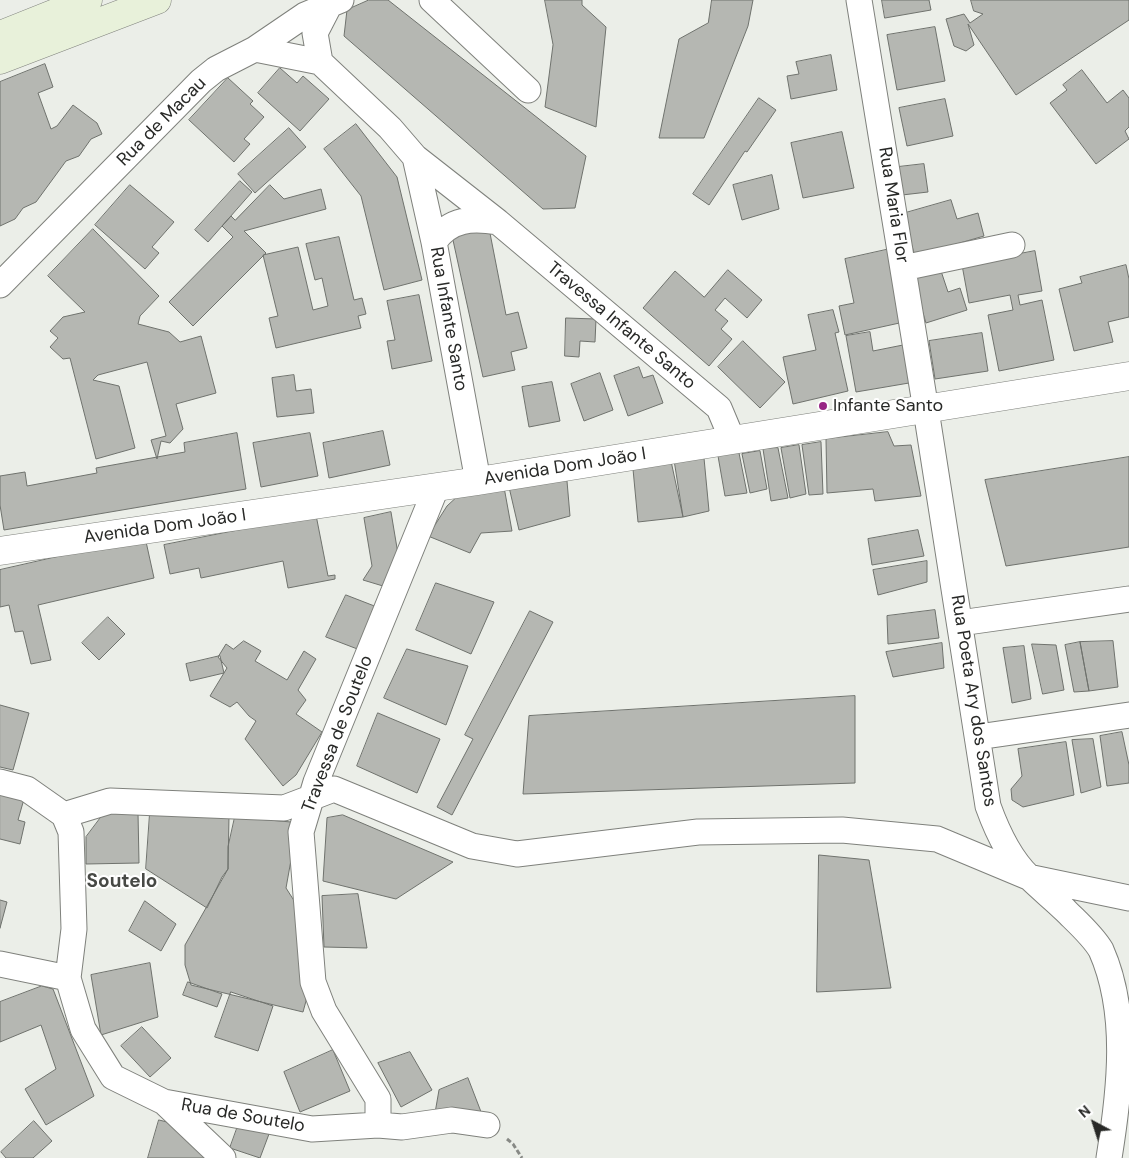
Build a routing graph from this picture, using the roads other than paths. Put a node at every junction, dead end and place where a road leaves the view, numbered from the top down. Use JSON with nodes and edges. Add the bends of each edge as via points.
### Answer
{"nodes":[{"id":1,"x":88,"y":0,"type":"edge"},
{"id":2,"x":156,"y":0,"type":"edge"},
{"id":3,"x":432,"y":0,"type":"edge"},
{"id":4,"x":859,"y":0,"type":"edge"},
{"id":5,"x":336,"y":2,"type":"edge"},
{"id":6,"x":0,"y":35,"type":"edge"},
{"id":7,"x":255,"y":50,"type":"junction"},
{"id":8,"x":0,"y":60,"type":"edge"},
{"id":9,"x":320,"y":62,"type":"junction"},
{"id":10,"x":528,"y":90,"type":"dead end"},
{"id":11,"x":415,"y":157,"type":"junction"},
{"id":12,"x":498,"y":222,"type":"junction"},
{"id":13,"x":434,"y":242,"type":"junction"},
{"id":14,"x":1012,"y":245,"type":"dead end"},
{"id":15,"x":903,"y":268,"type":"junction"},
{"id":16,"x":0,"y":285,"type":"edge"},
{"id":17,"x":1129,"y":376,"type":"edge"},
{"id":18,"x":926,"y":410,"type":"junction"},
{"id":19,"x":732,"y":439,"type":"junction"},
{"id":20,"x":478,"y":481,"type":"junction"},
{"id":21,"x":436,"y":488,"type":"junction"},
{"id":22,"x":0,"y":552,"type":"edge"},
{"id":23,"x":1129,"y":599,"type":"edge"},
{"id":24,"x":960,"y":623,"type":"junction"},
{"id":25,"x":1129,"y":714,"type":"edge"},
{"id":26,"x":978,"y":737,"type":"junction"},
{"id":27,"x":0,"y":782,"type":"edge"},
{"id":28,"x":310,"y":800,"type":"junction"},
{"id":29,"x":64,"y":815,"type":"junction"},
{"id":30,"x":1028,"y":876,"type":"junction"},
{"id":31,"x":1129,"y":898,"type":"edge"},
{"id":32,"x":0,"y":964,"type":"edge"},
{"id":33,"x":68,"y":978,"type":"junction"},
{"id":34,"x":164,"y":1102,"type":"junction"},
{"id":35,"x":378,"y":1125,"type":"junction"},
{"id":36,"x":487,"y":1125,"type":"dead end"},
{"id":37,"x":223,"y":1158,"type":"edge"},
{"id":38,"x":1109,"y":1158,"type":"edge"}],
"edges":[{"from":1,"to":6,"type":"main road"},
{"from":2,"to":8,"type":"main road"},
{"from":3,"to":10,"type":"street"},
{"from":4,"to":15,"type":"street","name":"Rua Maria Flor"},
{"from":5,"to":7,"type":"street","name":"Rua de Macau","via":[[305,15]]},
{"from":5,"to":9,"type":"street","via":[[315,33]]},
{"from":7,"to":9,"type":"street"},
{"from":7,"to":16,"type":"street","name":"Rua de Macau","via":[[216,69],[200,81]]},
{"from":9,"to":11,"type":"street","via":[[390,128]]},
{"from":11,"to":12,"type":"street","name":"Travessa Infante Santo"},
{"from":11,"to":13,"type":"street","name":"Rua Infante Santo"},
{"from":12,"to":13,"type":"street","via":[[465,220],[448,226]]},
{"from":12,"to":19,"type":"street","name":"Travessa Infante Santo","via":[[720,408]]},
{"from":13,"to":20,"type":"street","name":"Rua Infante Santo"},
{"from":14,"to":15,"type":"street"},
{"from":15,"to":18,"type":"street","name":"Rua Maria Flor"},
{"from":17,"to":18,"type":"street","name":"Avenida Dom João I"},
{"from":18,"to":19,"type":"street","name":"Avenida Dom João I"},
{"from":18,"to":24,"type":"street","name":"Rua Poeta Ary dos Santos"},
{"from":19,"to":20,"type":"street","name":"Avenida Dom João I"},
{"from":20,"to":21,"type":"street","name":"Avenida Dom João I"},
{"from":21,"to":22,"type":"street","name":"Avenida Dom João I"},
{"from":21,"to":28,"type":"street","name":"Travessa de Soutelo"},
{"from":23,"to":24,"type":"street"},
{"from":24,"to":26,"type":"street","name":"Rua Poeta Ary dos Santos"},
{"from":25,"to":26,"type":"street"},
{"from":26,"to":30,"type":"street","name":"Rua Poeta Ary dos Santos","via":[[988,806],[999,836]]},
{"from":27,"to":29,"type":"street","via":[[27,789]]},
{"from":28,"to":29,"type":"street","via":[[284,808],[110,801]]},
{"from":28,"to":30,"type":"street","via":[[334,789],[472,846],[517,854],[698,832],[842,830],[937,839]]},
{"from":28,"to":35,"type":"street","name":"Travessa de Soutelo","via":[[301,832],[313,982],[324,1011],[378,1099]]},
{"from":29,"to":33,"type":"street","via":[[71,832],[74,929]]},
{"from":30,"to":31,"type":"street"},
{"from":30,"to":38,"type":"street","name":"Rua Poeta Ary dos Santos","via":[[1100,948],[1118,991],[1124,1068]]},
{"from":32,"to":33,"type":"street"},
{"from":33,"to":34,"type":"street","name":"Rua de Soutelo","via":[[83,1029],[113,1077]]},
{"from":34,"to":35,"type":"street","name":"Rua de Soutelo","via":[[312,1129]]},
{"from":34,"to":37,"type":"street"},
{"from":35,"to":36,"type":"street","name":"Rua de Soutelo","via":[[402,1127],[452,1120]]}]}
